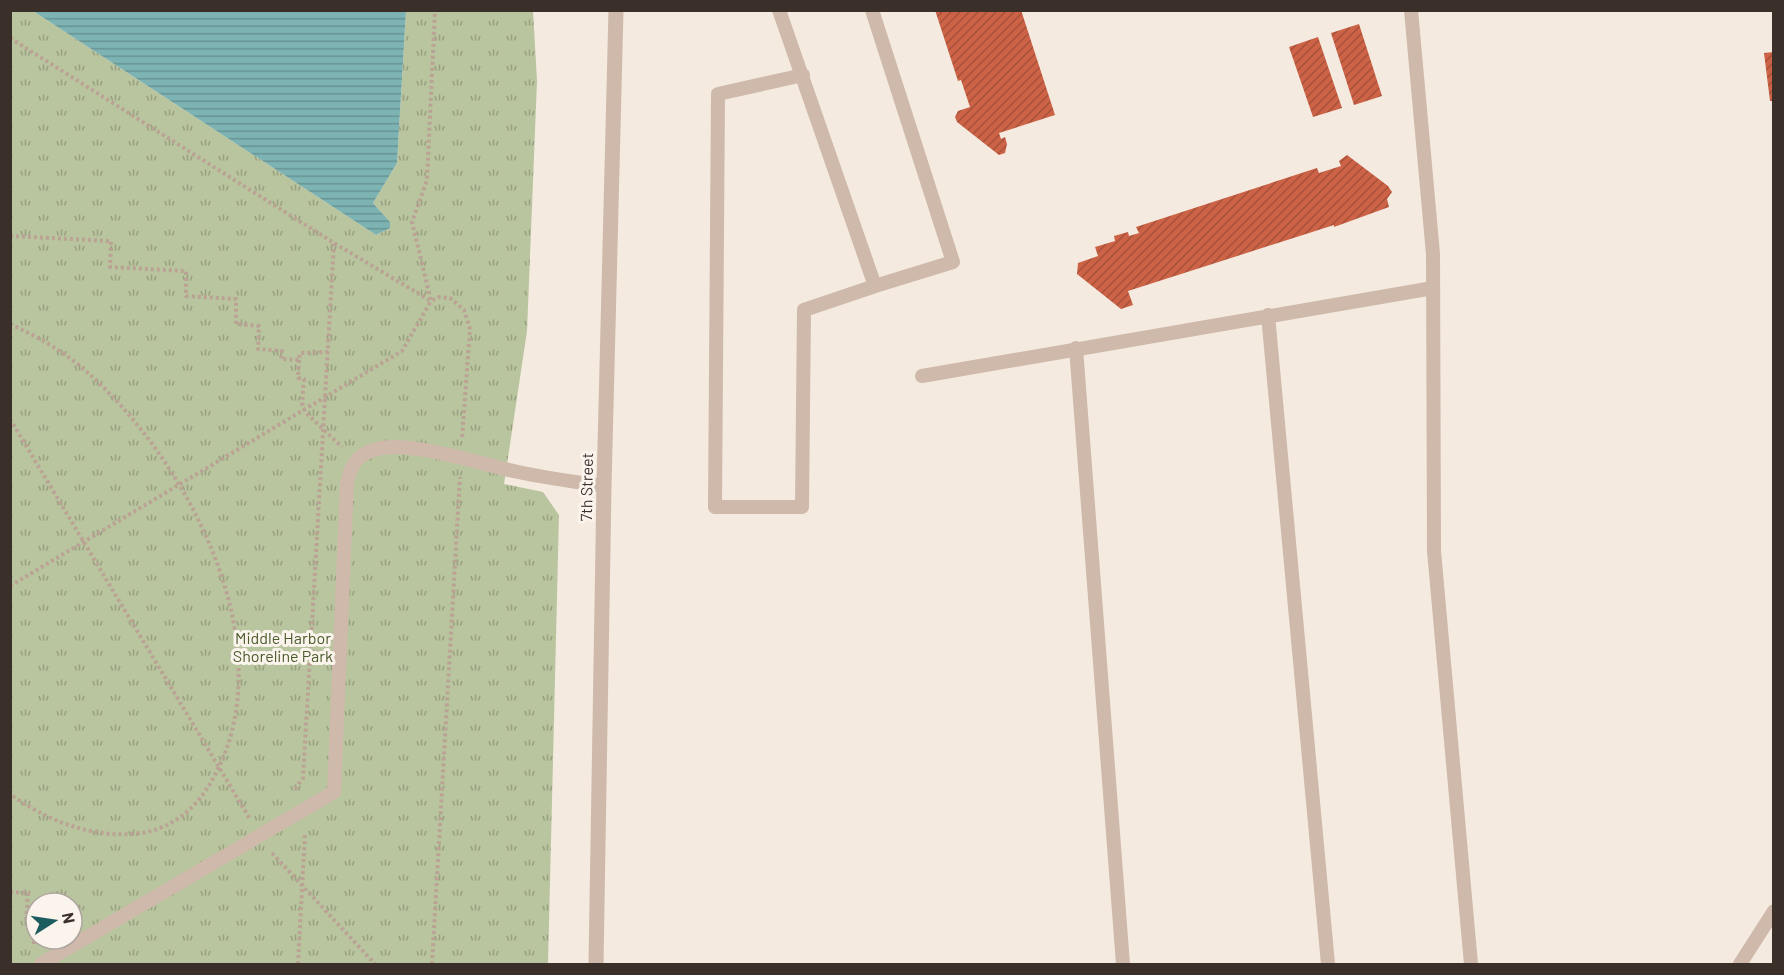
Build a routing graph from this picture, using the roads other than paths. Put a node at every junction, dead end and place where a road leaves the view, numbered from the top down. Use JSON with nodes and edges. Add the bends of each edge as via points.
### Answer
{"nodes":[{"id":1,"x":616,"y":10,"type":"edge"},
{"id":2,"x":779,"y":10,"type":"edge"},
{"id":3,"x":872,"y":10,"type":"edge"},
{"id":4,"x":1411,"y":10,"type":"edge"},
{"id":5,"x":803,"y":75,"type":"junction"},
{"id":6,"x":875,"y":286,"type":"junction"},
{"id":7,"x":1434,"y":288,"type":"junction"},
{"id":8,"x":1268,"y":315,"type":"junction"},
{"id":9,"x":1076,"y":348,"type":"junction"},
{"id":10,"x":922,"y":376,"type":"dead end"},
{"id":11,"x":604,"y":486,"type":"junction"},
{"id":12,"x":1773,"y":911,"type":"edge"},
{"id":13,"x":41,"y":964,"type":"edge"},
{"id":14,"x":596,"y":964,"type":"edge"},
{"id":15,"x":1123,"y":964,"type":"edge"},
{"id":16,"x":1328,"y":964,"type":"edge"},
{"id":17,"x":1471,"y":964,"type":"edge"},
{"id":18,"x":1740,"y":964,"type":"edge"}],
"edges":[{"from":1,"to":11,"type":"street","name":"7th Street"},
{"from":2,"to":5,"type":"lane"},
{"from":3,"to":6,"type":"lane","via":[[953,262]]},
{"from":4,"to":7,"type":"lane"},
{"from":5,"to":6,"type":"lane"},
{"from":5,"to":6,"type":"lane","via":[[718,94],[715,507],[802,507],[804,310]]},
{"from":7,"to":8,"type":"lane"},
{"from":7,"to":17,"type":"lane","via":[[1434,551]]},
{"from":8,"to":9,"type":"lane"},
{"from":8,"to":16,"type":"lane"},
{"from":9,"to":10,"type":"lane"},
{"from":9,"to":15,"type":"lane"},
{"from":11,"to":13,"type":"lane","via":[[397,447],[367,452],[356,459],[347,483],[334,792]]},
{"from":11,"to":14,"type":"street","name":"7th Street"},
{"from":12,"to":18,"type":"lane"}]}
